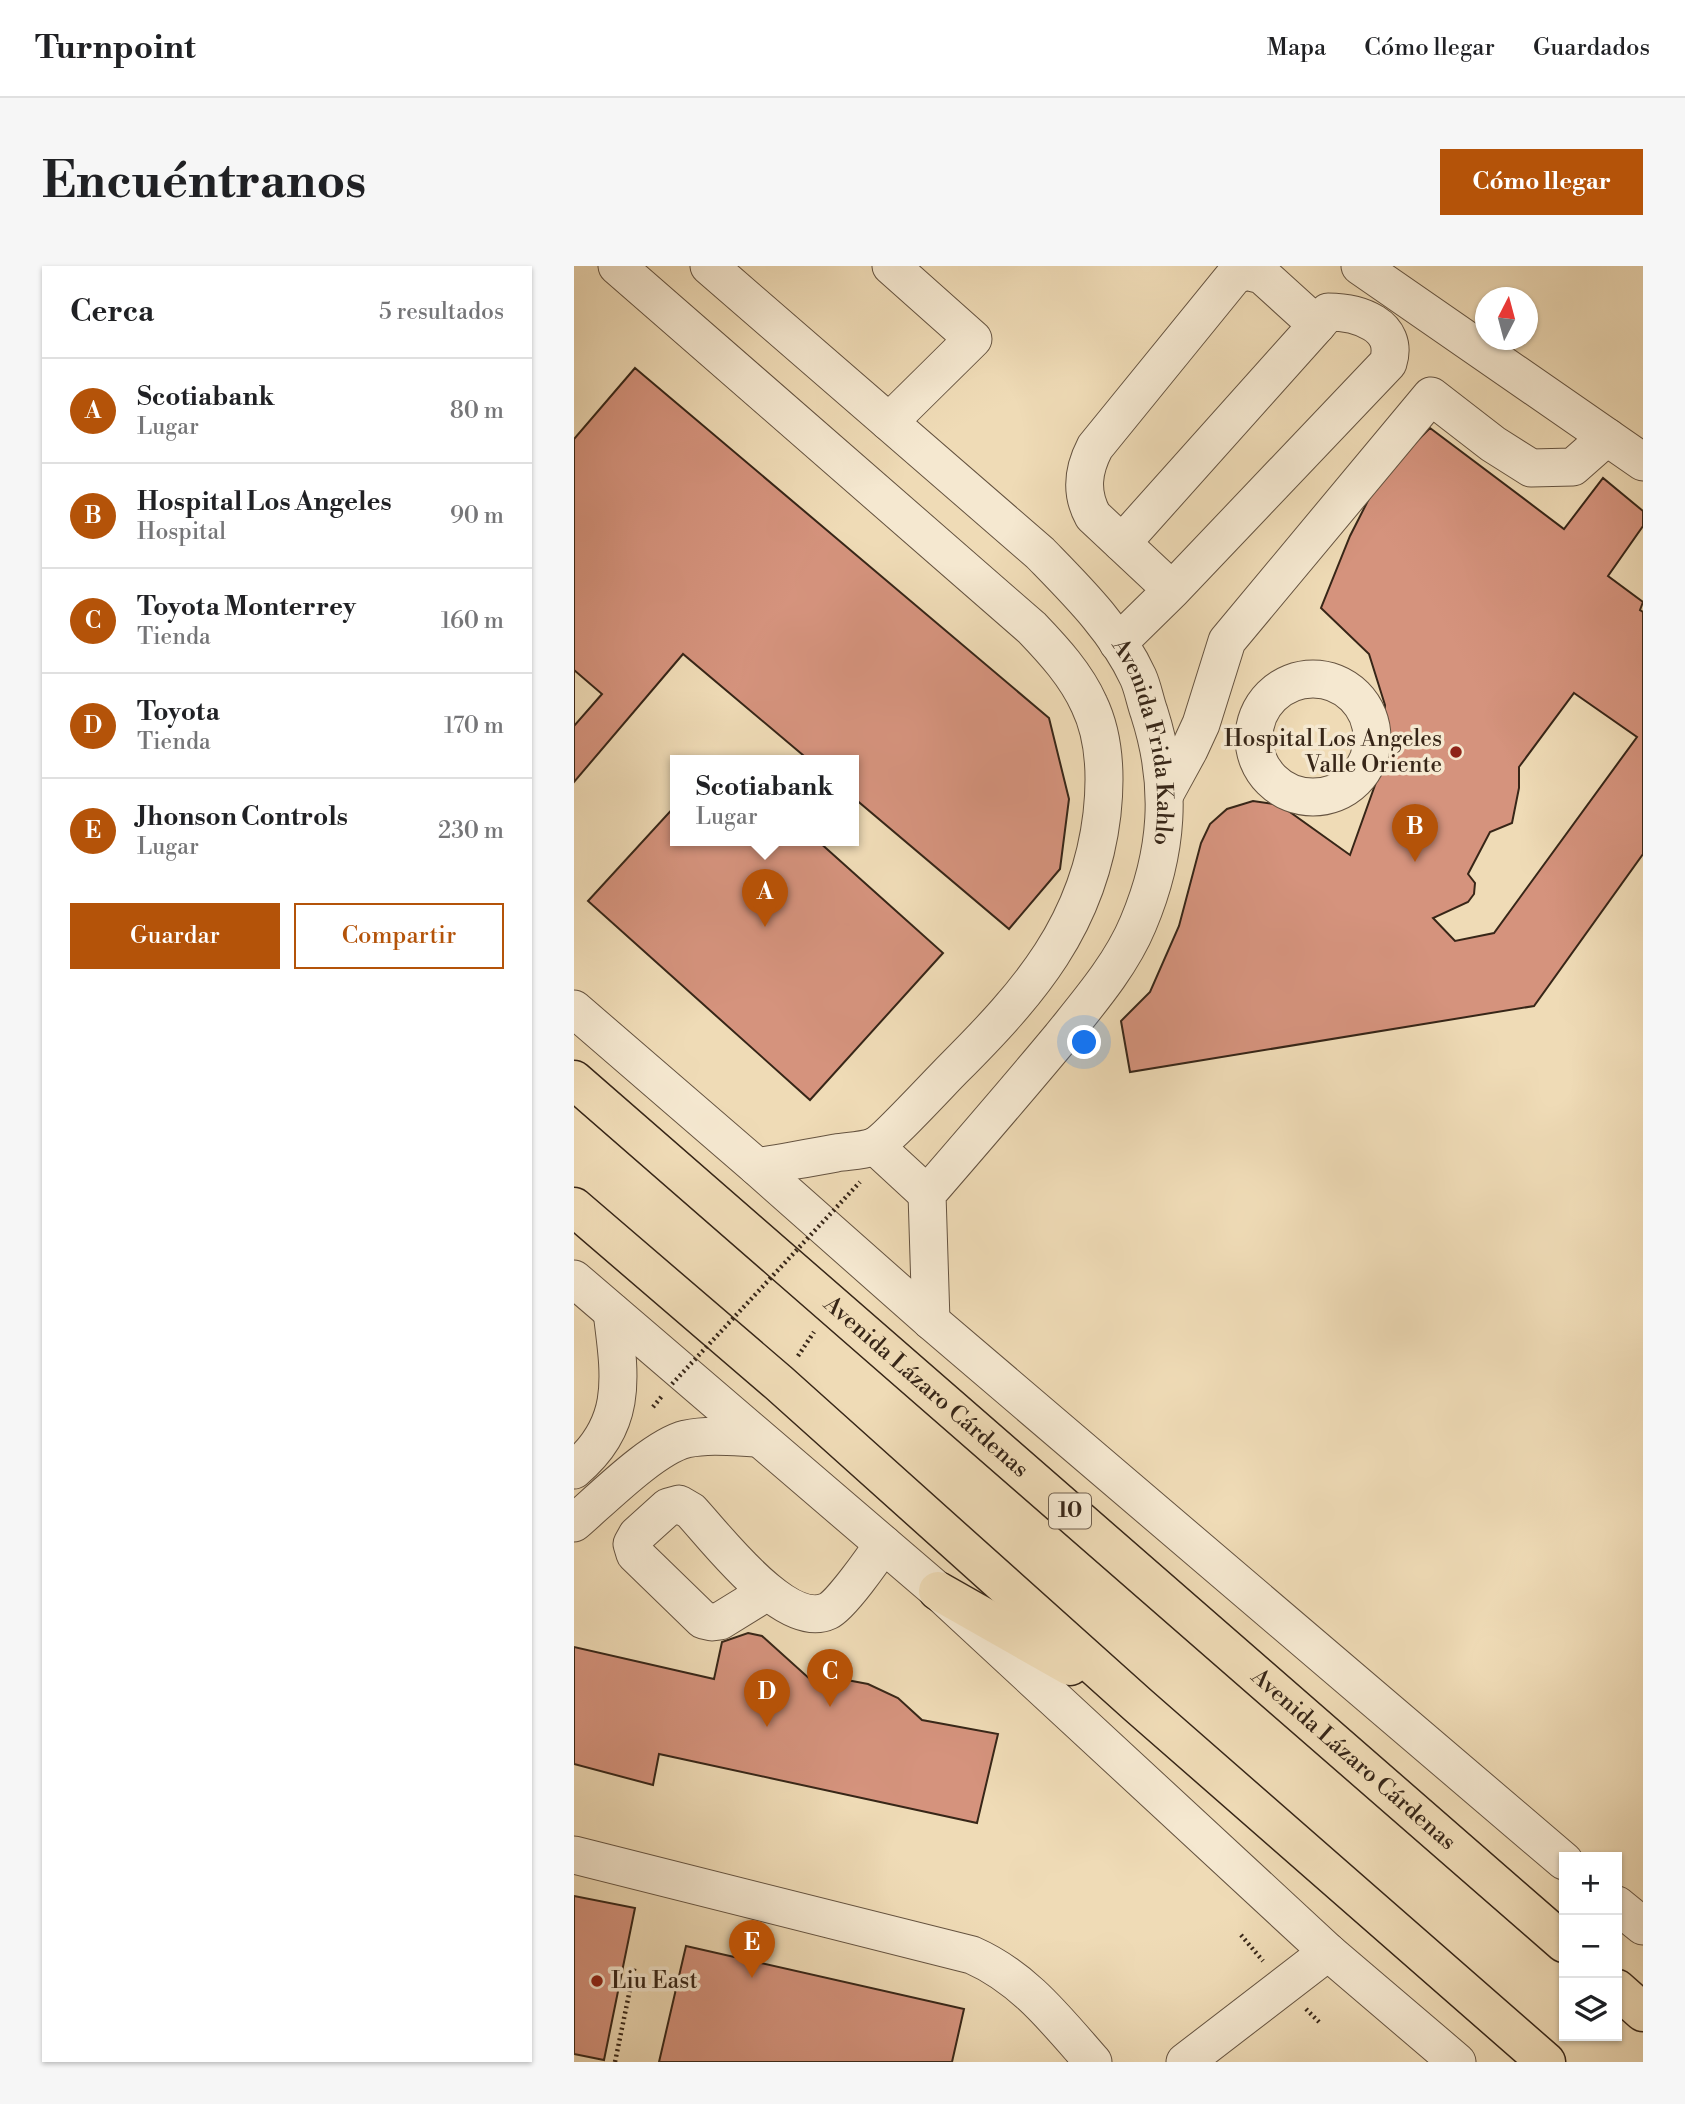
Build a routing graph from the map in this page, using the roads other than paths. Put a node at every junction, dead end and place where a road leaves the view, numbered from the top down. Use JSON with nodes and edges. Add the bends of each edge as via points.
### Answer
{"nodes":[{"id":1,"x":617,"y":266,"type":"edge"},
{"id":2,"x":709,"y":266,"type":"edge"},
{"id":3,"x":891,"y":266,"type":"edge"},
{"id":4,"x":1360,"y":266,"type":"edge"},
{"id":5,"x":1317,"y":325,"type":"junction"},
{"id":6,"x":889,"y":422,"type":"junction"},
{"id":7,"x":1607,"y":437,"type":"junction"},
{"id":8,"x":1643,"y":462,"type":"edge"},
{"id":9,"x":1122,"y":543,"type":"junction"},
{"id":10,"x":1172,"y":590,"type":"junction"},
{"id":11,"x":1118,"y":643,"type":"junction"},
{"id":12,"x":1201,"y":724,"type":"junction"},
{"id":13,"x":1252,"y":741,"type":"dead end"},
{"id":14,"x":1166,"y":792,"type":"junction"},
{"id":15,"x":574,"y":1009,"type":"edge"},
{"id":16,"x":574,"y":1080,"type":"edge"},
{"id":17,"x":875,"y":1146,"type":"junction"},
{"id":18,"x":757,"y":1167,"type":"junction"},
{"id":19,"x":927,"y":1194,"type":"junction"},
{"id":20,"x":574,"y":1207,"type":"edge"},
{"id":21,"x":574,"y":1279,"type":"edge"},
{"id":22,"x":612,"y":1312,"type":"junction"},
{"id":23,"x":931,"y":1321,"type":"junction"},
{"id":24,"x":757,"y":1438,"type":"junction"},
{"id":25,"x":574,"y":1470,"type":"edge"},
{"id":26,"x":574,"y":1523,"type":"edge"},
{"id":27,"x":883,"y":1544,"type":"junction"},
{"id":28,"x":938,"y":1591,"type":"junction"},
{"id":29,"x":767,"y":1592,"type":"dead end"},
{"id":30,"x":1138,"y":1705,"type":"junction"},
{"id":31,"x":574,"y":1855,"type":"edge"},
{"id":32,"x":1559,"y":1857,"type":"edge"},
{"id":33,"x":1622,"y":1909,"type":"edge"},
{"id":34,"x":1643,"y":1926,"type":"edge"},
{"id":35,"x":1559,"y":1939,"type":"edge"},
{"id":36,"x":1328,"y":1952,"type":"junction"},
{"id":37,"x":1622,"y":1993,"type":"edge"},
{"id":38,"x":1643,"y":2012,"type":"edge"},
{"id":39,"x":1093,"y":2062,"type":"edge"},
{"id":40,"x":1185,"y":2062,"type":"edge"},
{"id":41,"x":1457,"y":2062,"type":"edge"},
{"id":42,"x":1546,"y":2062,"type":"edge"}],
"edges":[{"from":1,"to":17,"type":"street","name":"Avenida Frida Kahlo","via":[[1032,628],[1077,681],[1101,743],[1105,791],[1100,833],[1092,870],[1072,921],[1043,968],[993,1029]]},
{"from":2,"to":6,"type":"street","name":"Avenida Frida Kahlo"},
{"from":3,"to":6,"type":"street","via":[[973,339]]},
{"from":4,"to":7,"type":"street"},
{"from":5,"to":9,"type":"street"},
{"from":5,"to":9,"type":"street","via":[[1262,275],[1246,271],[1234,276],[1087,462],[1086,504]]},
{"from":5,"to":10,"type":"street","via":[[1328,312],[1344,312],[1379,326],[1389,338],[1388,363]]},
{"from":6,"to":11,"type":"street","name":"Avenida Frida Kahlo","via":[[1040,553],[1080,593]]},
{"from":7,"to":8,"type":"street"},
{"from":7,"to":12,"type":"street","via":[[1573,467],[1531,468],[1431,396],[1227,641]]},
{"from":9,"to":10,"type":"street"},
{"from":10,"to":11,"type":"street"},
{"from":11,"to":14,"type":"street","name":"Avenida Frida Kahlo","via":[[1138,677],[1159,743]]},
{"from":12,"to":13,"type":"street"},
{"from":12,"to":14,"type":"street"},
{"from":14,"to":19,"type":"street","name":"Avenida Frida Kahlo","via":[[1164,835],[1155,877],[1138,925],[1111,971]]},
{"from":15,"to":18,"type":"street"},
{"from":16,"to":35,"type":"highway","name":"Avenida Lázaro Cárdenas","number":"10"},
{"from":17,"to":18,"type":"street"},
{"from":17,"to":19,"type":"street"},
{"from":18,"to":23,"type":"street"},
{"from":19,"to":23,"type":"street"},
{"from":20,"to":30,"type":"highway","via":[[779,1383]]},
{"from":21,"to":22,"type":"street"},
{"from":22,"to":24,"type":"street"},
{"from":22,"to":25,"type":"street","via":[[620,1376],[616,1403],[601,1442]]},
{"from":23,"to":32,"type":"street"},
{"from":24,"to":26,"type":"street","via":[[684,1440],[646,1462]]},
{"from":24,"to":27,"type":"street"},
{"from":27,"to":28,"type":"street"},
{"from":27,"to":29,"type":"street","via":[[831,1610],[814,1616],[796,1611]]},
{"from":28,"to":30,"type":"highway"},
{"from":28,"to":36,"type":"street"},
{"from":30,"to":42,"type":"highway"},
{"from":31,"to":39,"type":"street","via":[[971,1955],[1013,1978]]},
{"from":33,"to":34,"type":"street"},
{"from":36,"to":40,"type":"street"},
{"from":36,"to":41,"type":"street"},
{"from":37,"to":38,"type":"highway"}]}
